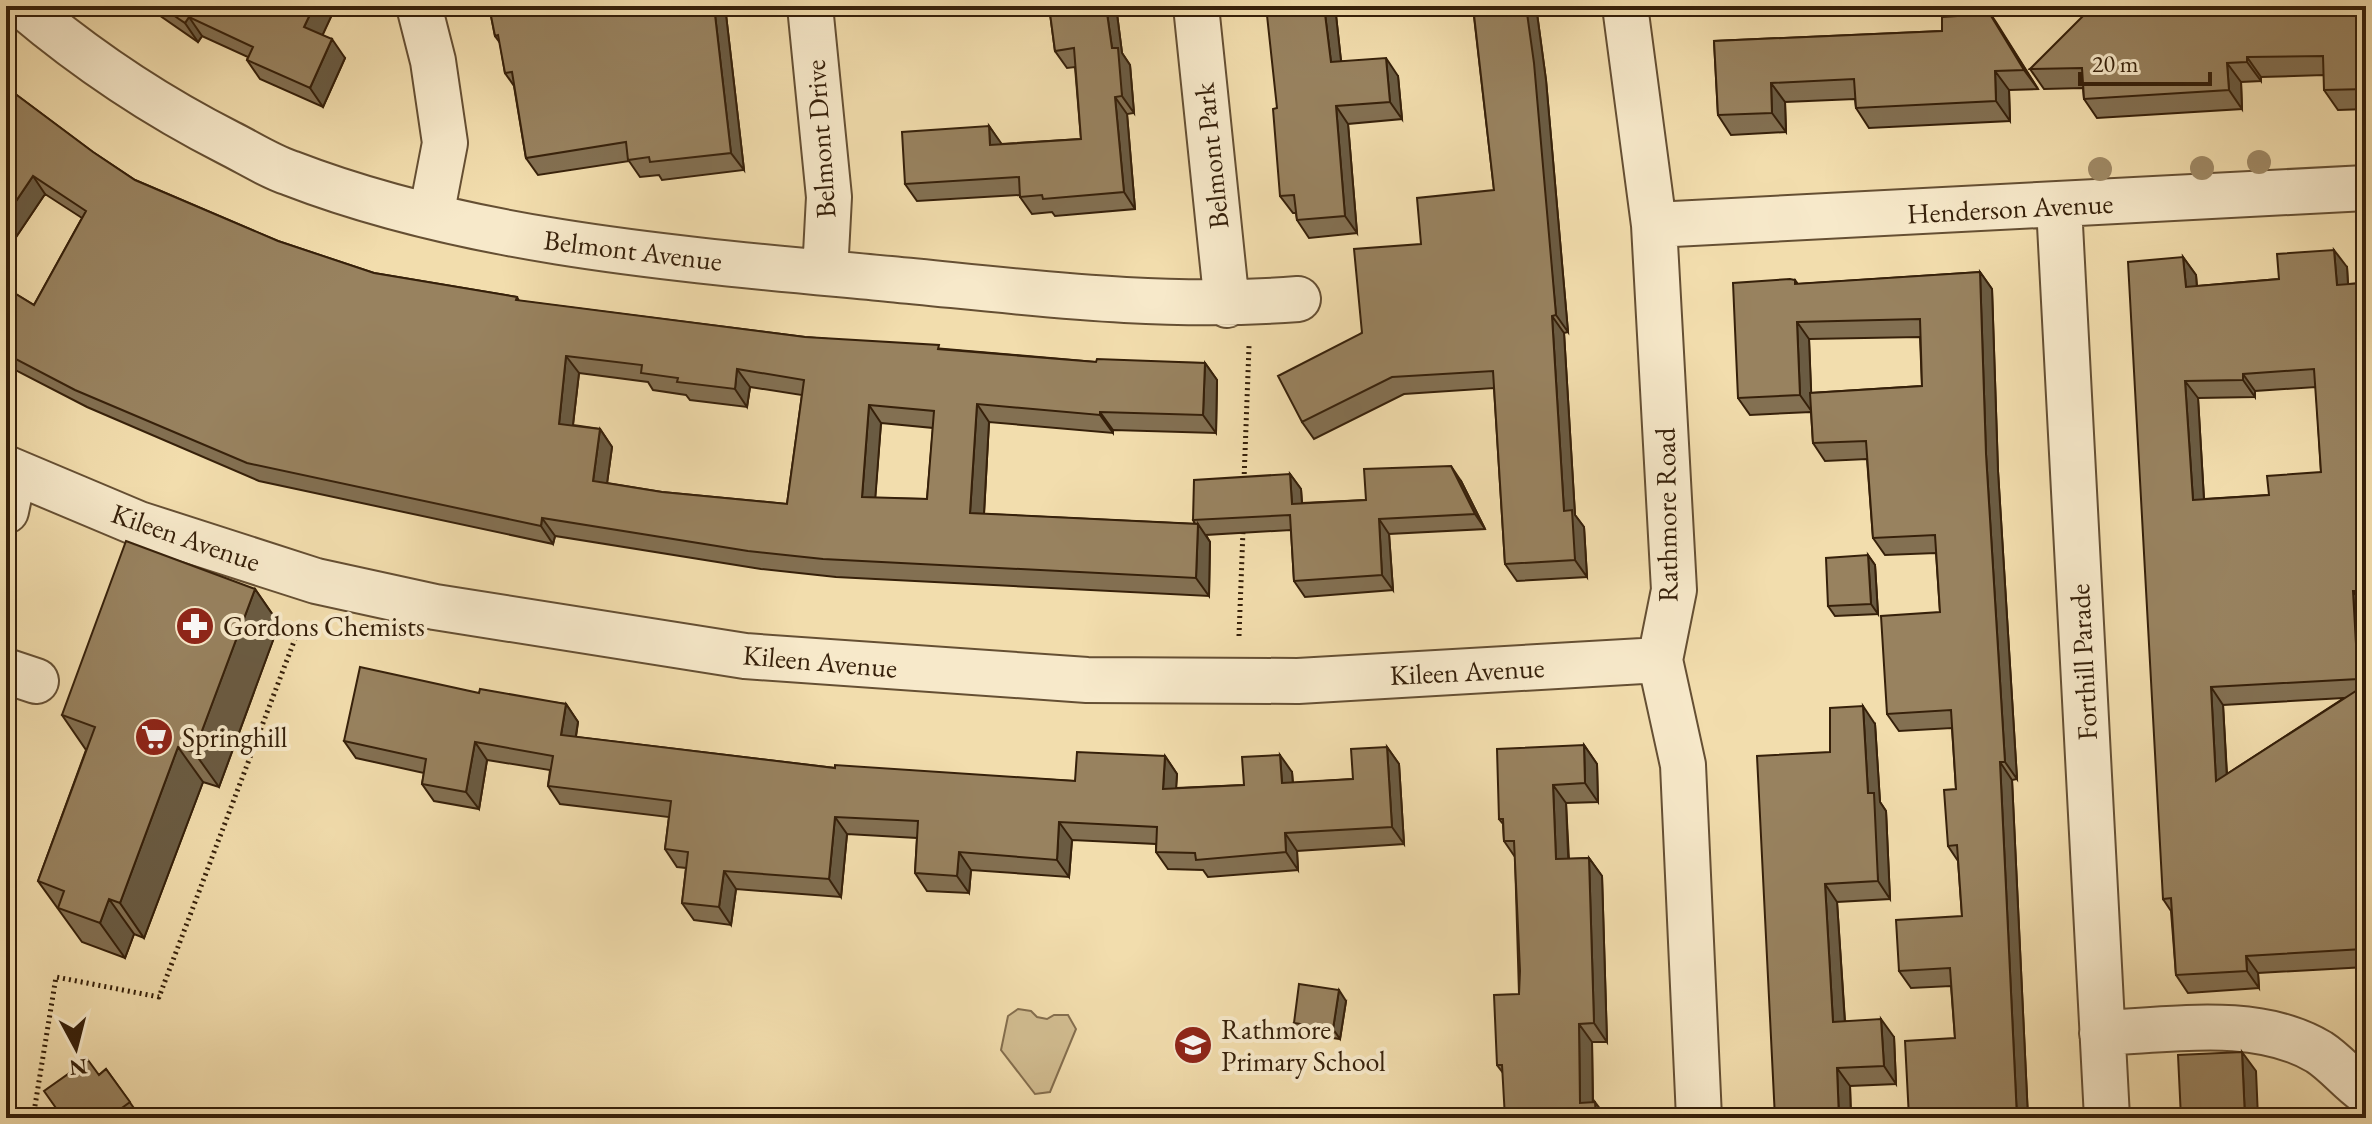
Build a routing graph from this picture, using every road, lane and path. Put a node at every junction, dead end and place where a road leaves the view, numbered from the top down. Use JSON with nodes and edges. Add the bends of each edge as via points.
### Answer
{"nodes":[{"id":1,"x":23,"y":6,"type":"edge"},
{"id":2,"x":419,"y":6,"type":"edge"},
{"id":3,"x":810,"y":6,"type":"edge"},
{"id":4,"x":1196,"y":6,"type":"edge"},
{"id":5,"x":1625,"y":6,"type":"edge"},
{"id":6,"x":2366,"y":188,"type":"edge"},
{"id":7,"x":2059,"y":206,"type":"junction"},
{"id":8,"x":431,"y":216,"type":"junction"},
{"id":9,"x":1654,"y":225,"type":"junction"},
{"id":10,"x":825,"y":273,"type":"junction"},
{"id":11,"x":1298,"y":299,"type":"dead end"},
{"id":12,"x":1238,"y":304,"type":"junction"},
{"id":13,"x":9,"y":484,"type":"edge"},
{"id":14,"x":1244,"y":494,"type":"edge"},
{"id":15,"x":1243,"y":526,"type":"edge"},
{"id":16,"x":316,"y":581,"type":"junction"},
{"id":17,"x":1660,"y":660,"type":"junction"},
{"id":18,"x":1237,"y":681,"type":"junction"},
{"id":19,"x":2102,"y":1033,"type":"junction"},
{"id":20,"x":2366,"y":1092,"type":"edge"},
{"id":21,"x":33,"y":1118,"type":"edge"},
{"id":22,"x":1699,"y":1118,"type":"edge"},
{"id":23,"x":2107,"y":1118,"type":"edge"}],
"edges":[{"from":1,"to":8,"type":"street","name":"Belmont Avenue","via":[[76,51],[160,108],[288,173]]},
{"from":2,"to":8,"type":"street","via":[[445,143]]},
{"from":3,"to":10,"type":"street","name":"Belmont Drive","via":[[829,197]]},
{"from":4,"to":12,"type":"street","name":"Belmont Park"},
{"from":5,"to":9,"type":"street","name":"Rathmore Road"},
{"from":6,"to":7,"type":"street","name":"Henderson Avenue"},
{"from":7,"to":9,"type":"street","name":"Henderson Avenue"},
{"from":7,"to":19,"type":"street","name":"Forthill Parade"},
{"from":8,"to":10,"type":"street","name":"Belmont Avenue","via":[[516,236]]},
{"from":9,"to":17,"type":"street","name":"Rathmore Road","via":[[1674,590]]},
{"from":10,"to":12,"type":"street","name":"Belmont Avenue","via":[[1138,303]]},
{"from":11,"to":12,"type":"street","name":"Belmont Avenue"},
{"from":12,"to":14,"type":"path"},
{"from":13,"to":16,"type":"street","name":"Kileen Avenue"},
{"from":15,"to":18,"type":"path"},
{"from":16,"to":18,"type":"street","name":"Kileen Avenue","via":[[435,607],[745,656],[1087,680]]},
{"from":16,"to":21,"type":"path","via":[[159,997],[56,977]]},
{"from":17,"to":18,"type":"street","name":"Kileen Avenue"},
{"from":17,"to":22,"type":"street","name":"Rathmore Road","via":[[1683,765]]},
{"from":19,"to":20,"type":"street","via":[[2234,1030],[2281,1035],[2321,1053]]},
{"from":19,"to":23,"type":"street","name":"Forthill Parade"}]}
